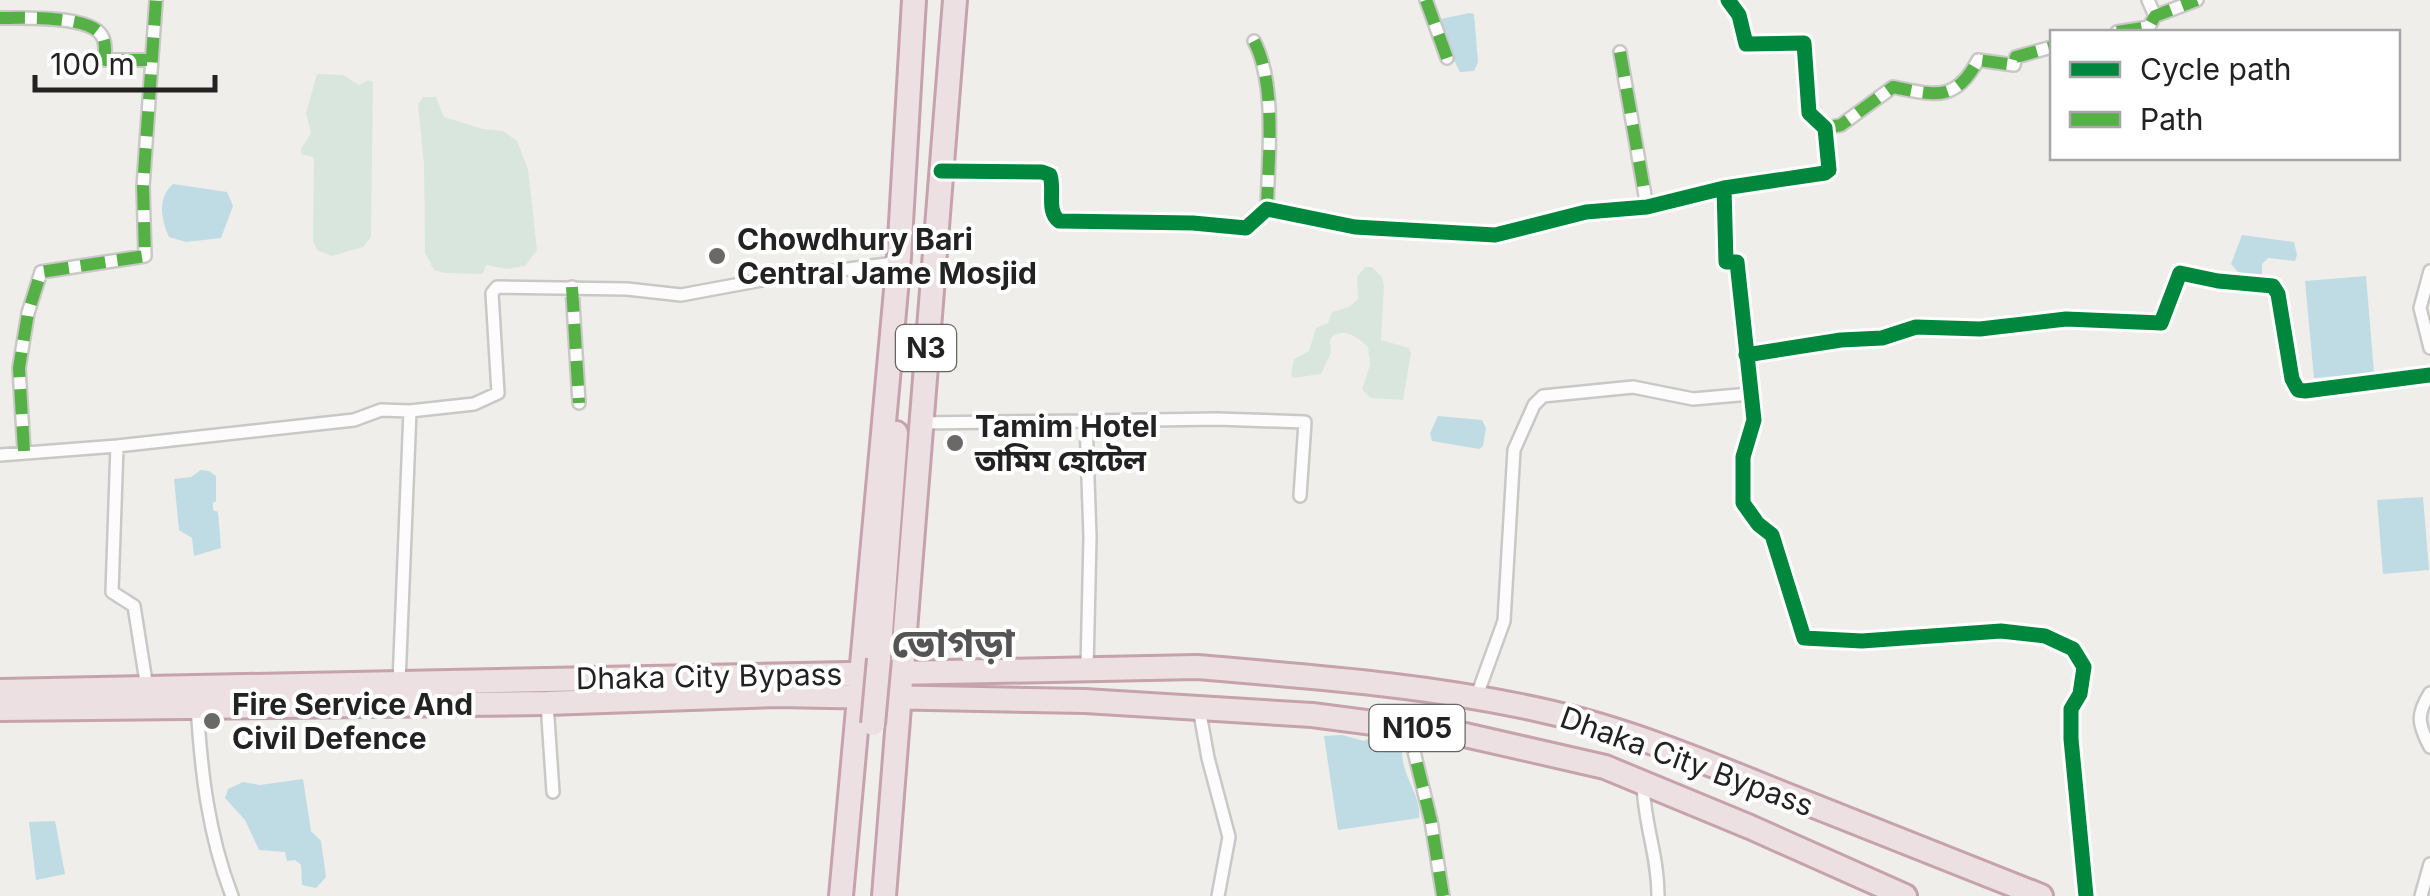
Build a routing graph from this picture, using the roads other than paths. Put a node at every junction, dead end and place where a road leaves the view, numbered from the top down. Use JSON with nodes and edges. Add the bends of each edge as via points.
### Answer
{"nodes":[{"id":1,"x":156,"y":0,"type":"edge"},
{"id":2,"x":914,"y":0,"type":"edge"},
{"id":3,"x":928,"y":0,"type":"edge"},
{"id":4,"x":954,"y":0,"type":"edge"},
{"id":5,"x":1426,"y":0,"type":"edge"},
{"id":6,"x":1728,"y":0,"type":"edge"},
{"id":7,"x":2148,"y":0,"type":"edge"},
{"id":8,"x":2198,"y":0,"type":"edge"},
{"id":9,"x":0,"y":18,"type":"edge"},
{"id":10,"x":2153,"y":25,"type":"edge"},
{"id":11,"x":2127,"y":30,"type":"edge"},
{"id":12,"x":1254,"y":41,"type":"dead end"},
{"id":13,"x":2050,"y":48,"type":"edge"},
{"id":14,"x":1620,"y":52,"type":"dead end"},
{"id":15,"x":1447,"y":58,"type":"dead end"},
{"id":16,"x":151,"y":60,"type":"junction"},
{"id":17,"x":1825,"y":128,"type":"junction"},
{"id":18,"x":941,"y":171,"type":"junction"},
{"id":19,"x":1724,"y":188,"type":"junction"},
{"id":20,"x":1647,"y":207,"type":"junction"},
{"id":21,"x":1267,"y":208,"type":"junction"},
{"id":22,"x":898,"y":258,"type":"junction"},
{"id":23,"x":2430,"y":271,"type":"edge"},
{"id":24,"x":572,"y":287,"type":"junction"},
{"id":25,"x":2430,"y":348,"type":"edge"},
{"id":26,"x":1746,"y":355,"type":"junction"},
{"id":27,"x":2430,"y":375,"type":"edge"},
{"id":28,"x":1750,"y":394,"type":"junction"},
{"id":29,"x":579,"y":403,"type":"dead end"},
{"id":30,"x":410,"y":411,"type":"junction"},
{"id":31,"x":1086,"y":420,"type":"junction"},
{"id":32,"x":920,"y":423,"type":"junction"},
{"id":33,"x":116,"y":446,"type":"junction"},
{"id":34,"x":24,"y":451,"type":"junction"},
{"id":35,"x":0,"y":454,"type":"edge"},
{"id":36,"x":1300,"y":496,"type":"dead end"},
{"id":37,"x":869,"y":665,"type":"junction"},
{"id":38,"x":1087,"y":669,"type":"junction"},
{"id":39,"x":902,"y":672,"type":"junction"},
{"id":40,"x":399,"y":684,"type":"junction"},
{"id":41,"x":148,"y":689,"type":"junction"},
{"id":42,"x":0,"y":692,"type":"edge"},
{"id":43,"x":2430,"y":693,"type":"edge"},
{"id":44,"x":858,"y":696,"type":"junction"},
{"id":45,"x":900,"y":696,"type":"junction"},
{"id":46,"x":1476,"y":698,"type":"junction"},
{"id":47,"x":547,"y":703,"type":"junction"},
{"id":48,"x":197,"y":705,"type":"junction"},
{"id":49,"x":1199,"y":708,"type":"junction"},
{"id":50,"x":0,"y":709,"type":"edge"},
{"id":51,"x":873,"y":724,"type":"dead end"},
{"id":52,"x":1408,"y":726,"type":"junction"},
{"id":53,"x":2430,"y":747,"type":"edge"},
{"id":54,"x":1643,"y":782,"type":"junction"},
{"id":55,"x":553,"y":792,"type":"dead end"},
{"id":56,"x":2430,"y":864,"type":"edge"},
{"id":57,"x":232,"y":896,"type":"edge"},
{"id":58,"x":841,"y":896,"type":"edge"},
{"id":59,"x":884,"y":896,"type":"edge"},
{"id":60,"x":1218,"y":896,"type":"edge"},
{"id":61,"x":1443,"y":896,"type":"edge"},
{"id":62,"x":1658,"y":896,"type":"edge"},
{"id":63,"x":1905,"y":896,"type":"edge"},
{"id":64,"x":2041,"y":896,"type":"edge"},
{"id":65,"x":2086,"y":896,"type":"edge"},
{"id":66,"x":2421,"y":896,"type":"edge"}],
"edges":[{"from":1,"to":16,"type":"street"},
{"from":2,"to":22,"type":"highway","number":"N3"},
{"from":3,"to":37,"type":"highway","via":[[913,231]]},
{"from":4,"to":18,"type":"highway","number":"N3"},
{"from":5,"to":15,"type":"street"},
{"from":6,"to":17,"type":"street","via":[[1746,44],[1804,43],[1810,113]]},
{"from":7,"to":10,"type":"street"},
{"from":8,"to":10,"type":"street"},
{"from":9,"to":16,"type":"street","via":[[93,26],[104,38],[105,60]]},
{"from":10,"to":11,"type":"street"},
{"from":12,"to":21,"type":"street","via":[[1262,56],[1268,115]]},
{"from":13,"to":17,"type":"street","via":[[2016,57],[2014,64],[1978,60],[1954,91],[1893,86],[1841,125]]},
{"from":14,"to":20,"type":"street"},
{"from":16,"to":34,"type":"street","via":[[145,256],[41,272],[18,368]]},
{"from":17,"to":19,"type":"street","via":[[1826,173]]},
{"from":18,"to":21,"type":"street","via":[[1050,175],[1059,221],[1246,228]]},
{"from":18,"to":32,"type":"highway","number":"N3"},
{"from":19,"to":20,"type":"street"},
{"from":19,"to":26,"type":"street","via":[[1726,262],[1738,262]]},
{"from":20,"to":21,"type":"street","via":[[1586,212],[1495,236],[1355,227]]},
{"from":22,"to":24,"type":"street","via":[[681,295]]},
{"from":22,"to":37,"type":"highway","number":"N3"},
{"from":23,"to":25,"type":"street","via":[[2420,308]]},
{"from":24,"to":29,"type":"street"},
{"from":24,"to":30,"type":"street","via":[[497,287],[492,293],[498,393],[474,404]]},
{"from":26,"to":27,"type":"street","via":[[1882,338],[1916,327],[2066,320],[2161,324],[2180,272],[2273,286],[2298,390]]},
{"from":26,"to":28,"type":"street"},
{"from":28,"to":46,"type":"street","via":[[1693,399],[1633,387],[1543,396],[1534,405],[1514,450],[1504,620]]},
{"from":28,"to":65,"type":"street","via":[[1754,420],[1743,457],[1743,503],[1772,535],[1804,638],[1862,641],[2001,631],[2045,636],[2073,649],[2084,667],[2070,739]]},
{"from":30,"to":33,"type":"street"},
{"from":30,"to":40,"type":"street"},
{"from":31,"to":32,"type":"street"},
{"from":31,"to":36,"type":"street","via":[[1305,422]]},
{"from":31,"to":38,"type":"street"},
{"from":32,"to":39,"type":"highway","number":"N3"},
{"from":33,"to":34,"type":"street"},
{"from":33,"to":41,"type":"street","via":[[112,592],[134,606]]},
{"from":34,"to":35,"type":"street"},
{"from":37,"to":39,"type":"highway","name":"Dhaka City Bypass","number":"N105"},
{"from":37,"to":40,"type":"highway","name":"Dhaka City Bypass","number":"N105"},
{"from":37,"to":44,"type":"highway","number":"N3"},
{"from":37,"to":51,"type":"highway","bridge":true},
{"from":38,"to":39,"type":"highway","name":"Dhaka City Bypass","number":"N105"},
{"from":38,"to":46,"type":"highway","name":"Dhaka City Bypass","number":"N105","via":[[1198,667]]},
{"from":39,"to":45,"type":"highway","number":"N3"},
{"from":40,"to":41,"type":"highway","name":"Dhaka City Bypass","number":"N105"},
{"from":41,"to":42,"type":"highway","name":"Dhaka City Bypass","number":"N105"},
{"from":43,"to":53,"type":"street","via":[[2418,711]]},
{"from":44,"to":45,"type":"highway","name":"Dhaka City Bypass"},
{"from":44,"to":47,"type":"highway","name":"Dhaka City Bypass"},
{"from":44,"to":58,"type":"highway","number":"N3"},
{"from":45,"to":49,"type":"highway","name":"Dhaka City Bypass","number":"N105"},
{"from":45,"to":59,"type":"highway","number":"N3"},
{"from":46,"to":64,"type":"highway","name":"Dhaka City Bypass","number":"N105","via":[[1612,729]]},
{"from":47,"to":48,"type":"highway","name":"Dhaka City Bypass"},
{"from":47,"to":55,"type":"street"},
{"from":48,"to":50,"type":"highway","name":"Dhaka City Bypass"},
{"from":48,"to":57,"type":"street","via":[[209,818]]},
{"from":49,"to":52,"type":"highway","name":"Dhaka City Bypass","number":"N105"},
{"from":49,"to":60,"type":"street","via":[[1229,838]]},
{"from":52,"to":54,"type":"highway","name":"Dhaka City Bypass","number":"N105","via":[[1537,750]]},
{"from":52,"to":61,"type":"street"},
{"from":54,"to":62,"type":"street"},
{"from":54,"to":63,"type":"highway","name":"Dhaka City Bypass","number":"N105"},
{"from":56,"to":66,"type":"street"}]}
